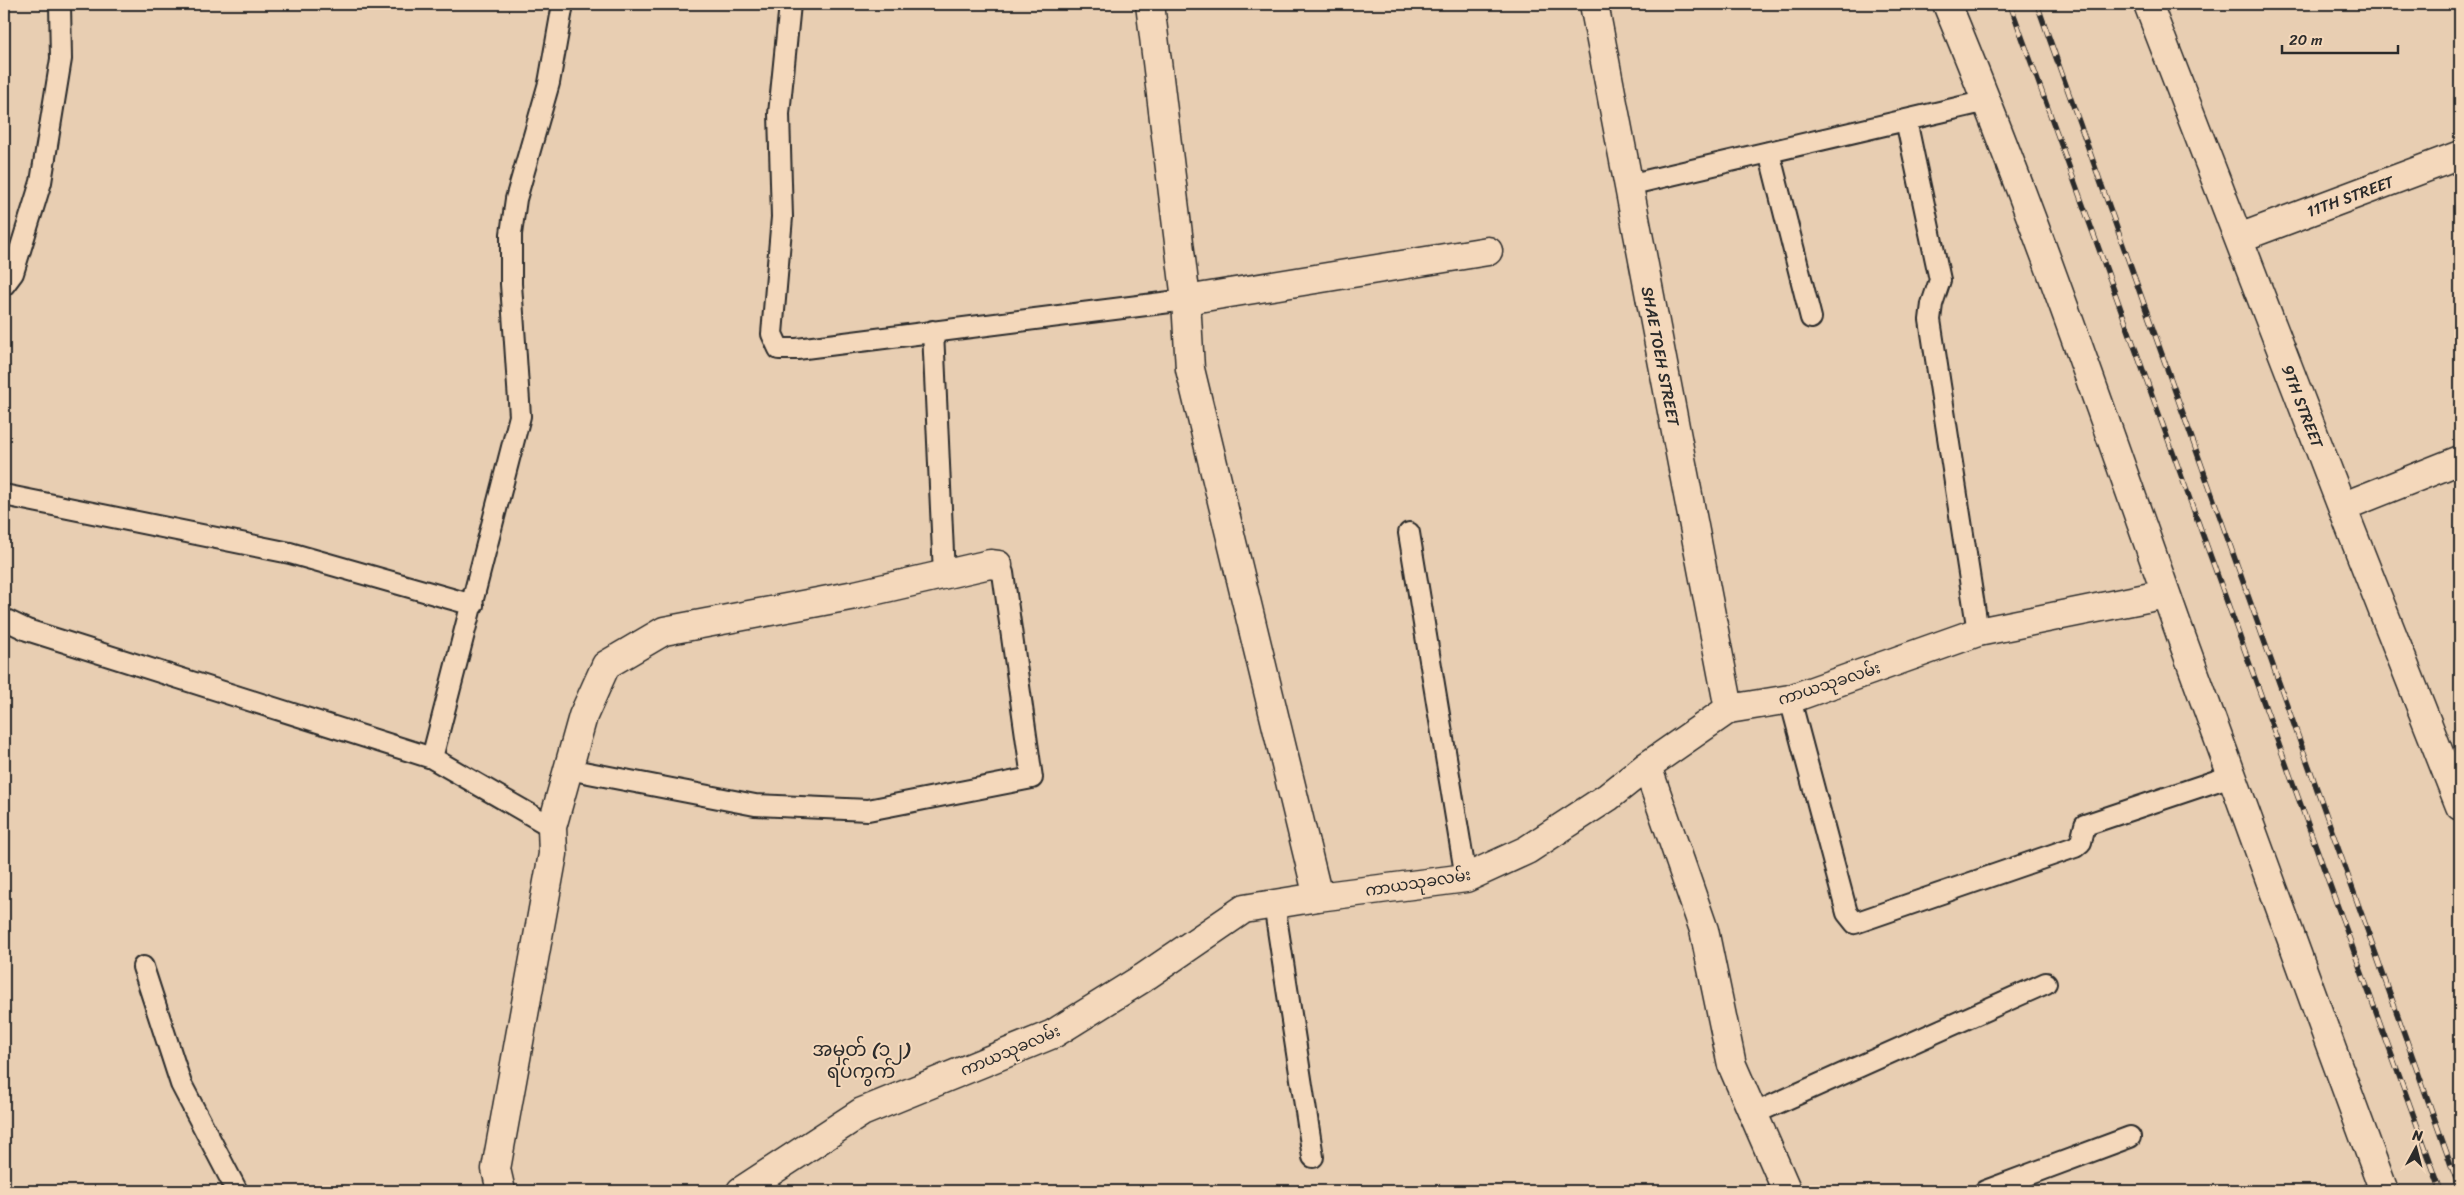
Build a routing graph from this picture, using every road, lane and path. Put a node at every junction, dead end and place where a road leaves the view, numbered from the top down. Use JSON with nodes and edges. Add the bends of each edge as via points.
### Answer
{"nodes":[{"id":1,"x":60,"y":4,"type":"edge"},
{"id":2,"x":564,"y":4,"type":"edge"},
{"id":3,"x":790,"y":4,"type":"edge"},
{"id":4,"x":1150,"y":4,"type":"edge"},
{"id":5,"x":1594,"y":4,"type":"edge"},
{"id":6,"x":1947,"y":4,"type":"edge"},
{"id":7,"x":2148,"y":4,"type":"edge"},
{"id":8,"x":1988,"y":101,"type":"junction"},
{"id":9,"x":1906,"y":120,"type":"junction"},
{"id":10,"x":1769,"y":152,"type":"junction"},
{"id":11,"x":2460,"y":155,"type":"edge"},
{"id":12,"x":1628,"y":186,"type":"junction"},
{"id":13,"x":2239,"y":238,"type":"junction"},
{"id":14,"x":1488,"y":251,"type":"dead end"},
{"id":15,"x":4,"y":285,"type":"edge"},
{"id":16,"x":1186,"y":300,"type":"junction"},
{"id":17,"x":1811,"y":318,"type":"dead end"},
{"id":18,"x":933,"y":330,"type":"junction"},
{"id":19,"x":2460,"y":460,"type":"edge"},
{"id":20,"x":4,"y":495,"type":"edge"},
{"id":21,"x":2342,"y":507,"type":"junction"},
{"id":22,"x":1409,"y":533,"type":"dead end"},
{"id":23,"x":998,"y":565,"type":"joint"},
{"id":24,"x":944,"y":575,"type":"junction"},
{"id":25,"x":2166,"y":594,"type":"junction"},
{"id":26,"x":473,"y":605,"type":"junction"},
{"id":27,"x":4,"y":619,"type":"edge"},
{"id":28,"x":1978,"y":632,"type":"junction"},
{"id":29,"x":1790,"y":699,"type":"junction"},
{"id":30,"x":1729,"y":709,"type":"junction"},
{"id":31,"x":432,"y":758,"type":"junction"},
{"id":32,"x":1647,"y":766,"type":"junction"},
{"id":33,"x":568,"y":770,"type":"junction"},
{"id":34,"x":2231,"y":776,"type":"junction"},
{"id":35,"x":2460,"y":806,"type":"edge"},
{"id":36,"x":552,"y":827,"type":"junction"},
{"id":37,"x":1466,"y":878,"type":"junction"},
{"id":38,"x":1318,"y":897,"type":"junction"},
{"id":39,"x":1274,"y":904,"type":"junction"},
{"id":40,"x":143,"y":967,"type":"dead end"},
{"id":41,"x":2046,"y":983,"type":"dead end"},
{"id":42,"x":1753,"y":1114,"type":"junction"},
{"id":43,"x":2130,"y":1137,"type":"dead end"},
{"id":44,"x":1313,"y":1157,"type":"dead end"},
{"id":45,"x":237,"y":1191,"type":"edge"},
{"id":46,"x":501,"y":1191,"type":"edge"},
{"id":47,"x":741,"y":1191,"type":"edge"},
{"id":48,"x":1787,"y":1191,"type":"edge"},
{"id":49,"x":1985,"y":1191,"type":"edge"},
{"id":50,"x":2384,"y":1191,"type":"edge"}],
"edges":[{"from":1,"to":15,"type":"lane","via":[[61,59],[41,182],[13,273]]},
{"from":2,"to":26,"type":"lane","via":[[548,83],[516,199],[511,234],[511,284],[520,416]]},
{"from":3,"to":18,"type":"lane","via":[[778,114],[782,217],[772,334],[779,349],[797,349]]},
{"from":4,"to":16,"type":"street"},
{"from":5,"to":12,"type":"street","name":"SHAE TOEH STREET"},
{"from":6,"to":8,"type":"street"},
{"from":7,"to":13,"type":"street","name":"9TH STREET"},
{"from":8,"to":9,"type":"lane"},
{"from":8,"to":25,"type":"street"},
{"from":9,"to":10,"type":"lane"},
{"from":9,"to":28,"type":"lane","via":[[1940,280],[1930,320]]},
{"from":10,"to":12,"type":"lane"},
{"from":10,"to":17,"type":"lane"},
{"from":11,"to":13,"type":"street","name":"11TH STREET"},
{"from":12,"to":30,"type":"street","name":"SHAE TOEH STREET"},
{"from":13,"to":21,"type":"street","name":"9TH STREET"},
{"from":14,"to":16,"type":"street"},
{"from":16,"to":18,"type":"lane"},
{"from":16,"to":38,"type":"street","via":[[1190,369]]},
{"from":18,"to":24,"type":"lane"},
{"from":19,"to":21,"type":"street"},
{"from":20,"to":26,"type":"lane","via":[[290,553]]},
{"from":21,"to":35,"type":"street","name":"9TH STREET"},
{"from":22,"to":37,"type":"lane"},
{"from":23,"to":24,"type":"street"},
{"from":23,"to":33,"type":"lane","via":[[1003,573],[1032,778],[868,810],[755,805]]},
{"from":24,"to":33,"type":"street","via":[[664,631],[606,665],[583,716]]},
{"from":25,"to":28,"type":"street","name":"ကာယသုခလမ်း"},
{"from":25,"to":34,"type":"street"},
{"from":26,"to":31,"type":"lane"},
{"from":27,"to":31,"type":"lane","via":[[27,630]]},
{"from":28,"to":29,"type":"street","name":"ကာယသုခလမ်း"},
{"from":29,"to":30,"type":"street","name":"ကာယသုခလမ်း"},
{"from":29,"to":34,"type":"lane","via":[[1846,913],[1855,923],[2075,847],[2081,842],[2085,825]]},
{"from":30,"to":32,"type":"street","name":"ကာယသုခလမ်း"},
{"from":31,"to":36,"type":"lane"},
{"from":32,"to":37,"type":"street","name":"ကာယသုခလမ်း","via":[[1608,797],[1527,850]]},
{"from":32,"to":42,"type":"street","via":[[1704,930],[1732,1065]]},
{"from":33,"to":36,"type":"street"},
{"from":34,"to":50,"type":"street"},
{"from":36,"to":46,"type":"street","via":[[553,854],[496,1169]]},
{"from":37,"to":38,"type":"street","name":"ကာယသုခလမ်း"},
{"from":38,"to":39,"type":"street","name":"ကာယသုခလမ်း"},
{"from":39,"to":44,"type":"lane"},
{"from":39,"to":47,"type":"street","name":"ကာယသုခလမ်း","via":[[1244,909],[1143,978],[1052,1034],[862,1112]]},
{"from":40,"to":45,"type":"lane","via":[[181,1084]]},
{"from":41,"to":42,"type":"lane"},
{"from":42,"to":48,"type":"street"},
{"from":43,"to":49,"type":"lane"}]}
